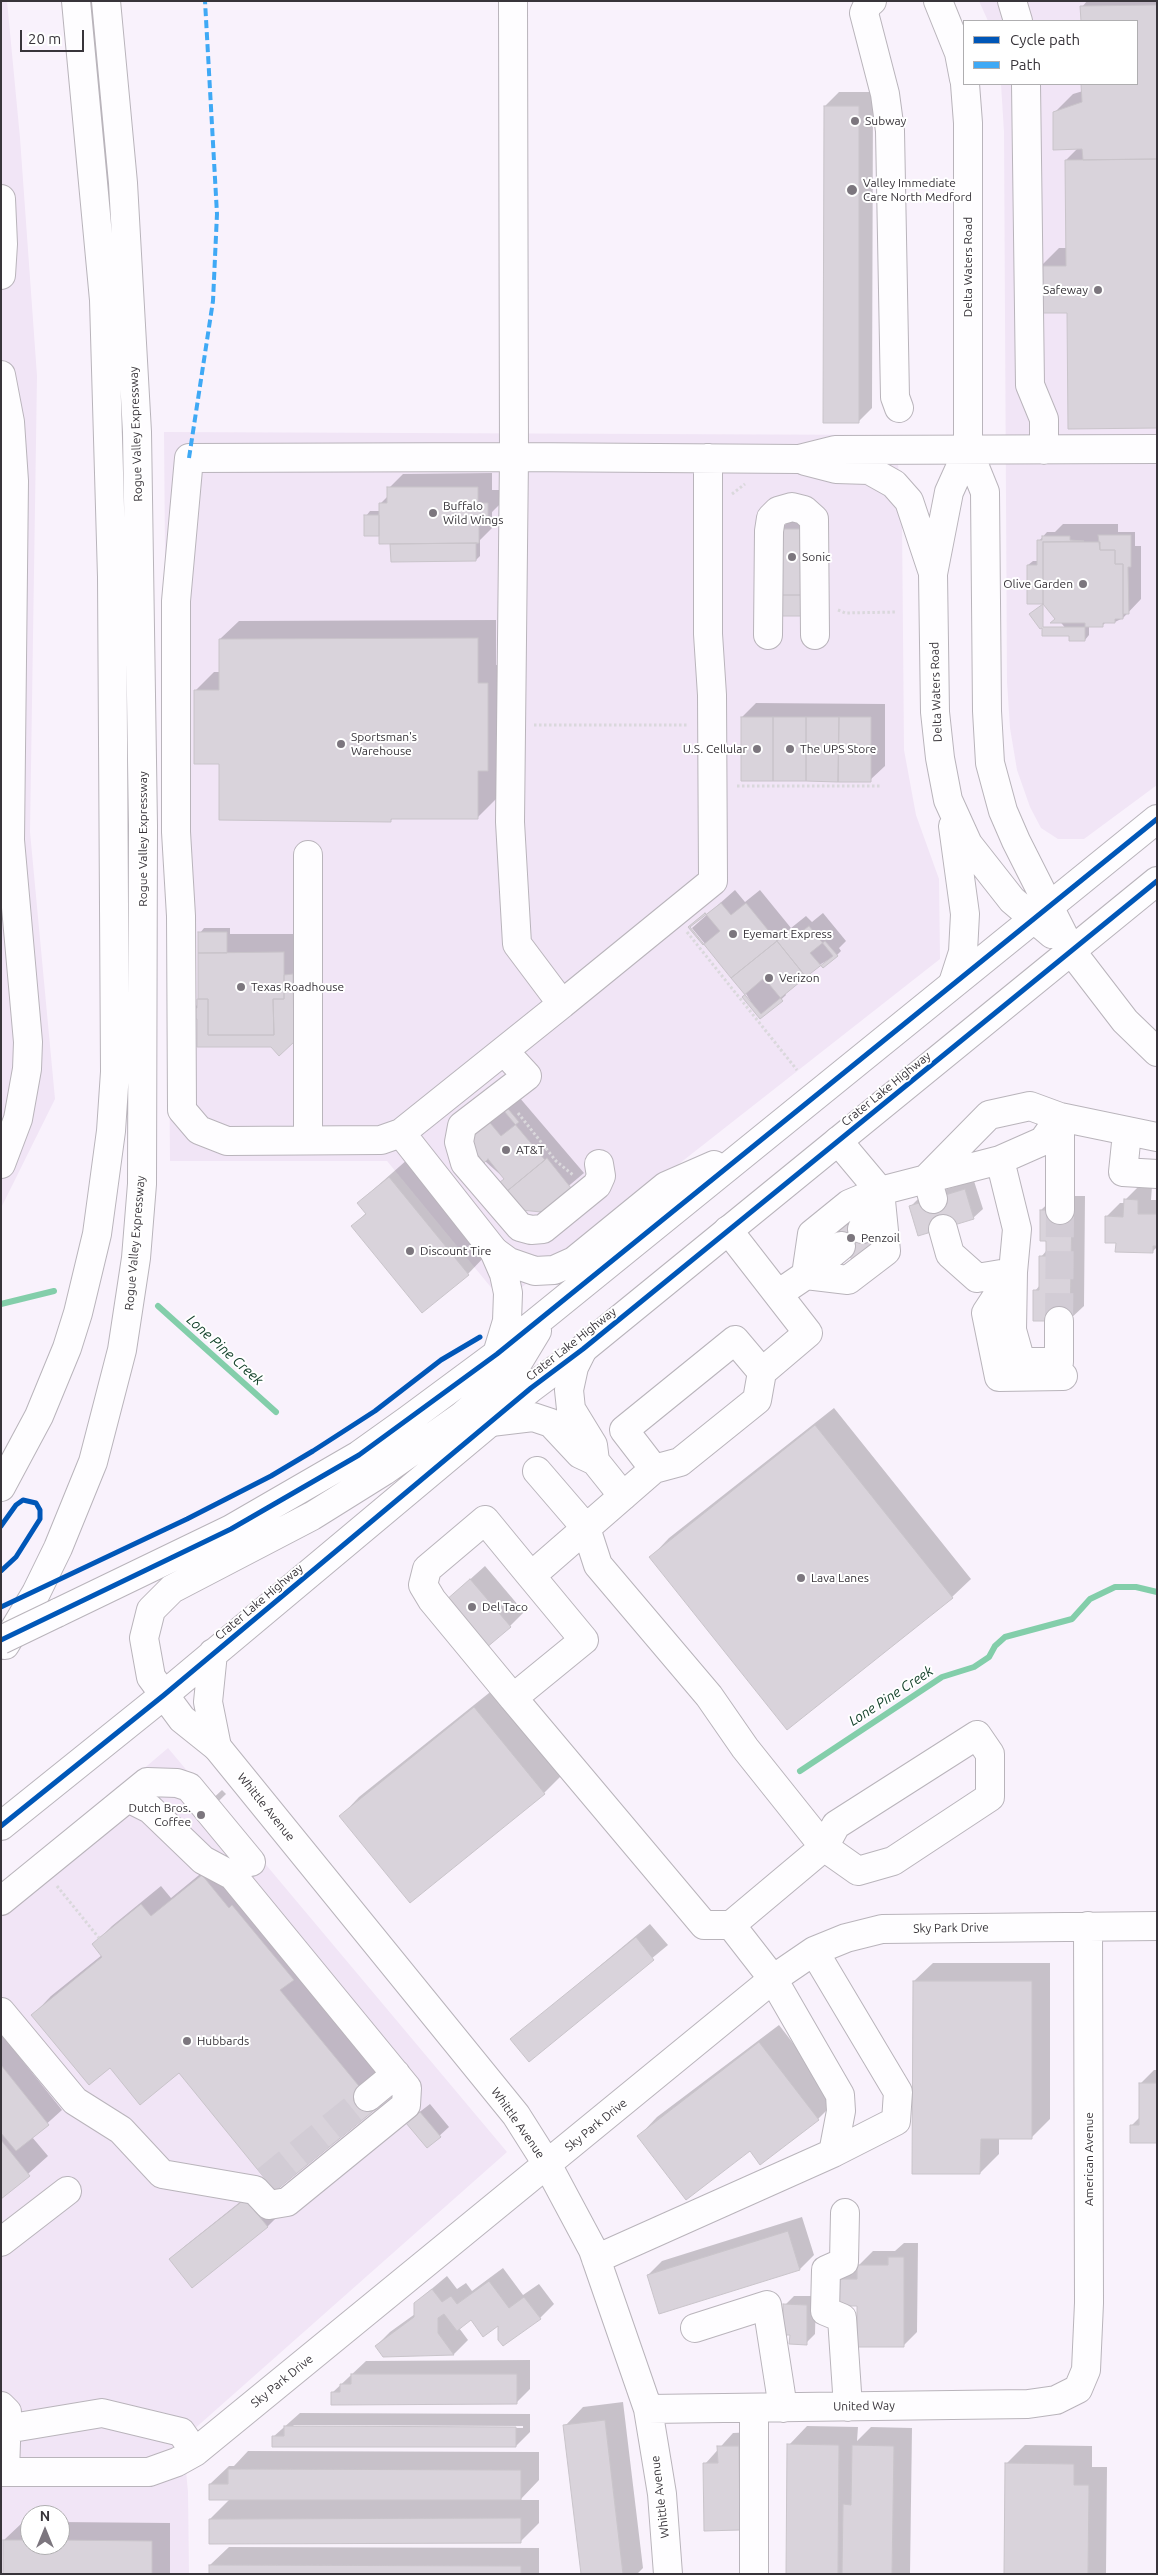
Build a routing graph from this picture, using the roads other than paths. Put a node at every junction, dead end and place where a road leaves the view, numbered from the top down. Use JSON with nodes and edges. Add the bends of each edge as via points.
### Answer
{"nodes":[{"id":1,"x":76,"y":1,"type":"edge"},
{"id":2,"x":106,"y":1,"type":"edge"},
{"id":3,"x":514,"y":1,"type":"edge"},
{"id":4,"x":872,"y":1,"type":"edge"},
{"id":5,"x":938,"y":1,"type":"edge"},
{"id":6,"x":1012,"y":1,"type":"edge"},
{"id":7,"x":1018,"y":20,"type":"edge"},
{"id":8,"x":963,"y":74,"type":"edge"},
{"id":9,"x":965,"y":85,"type":"edge"},
{"id":10,"x":1026,"y":85,"type":"edge"},
{"id":11,"x":1,"y":199,"type":"edge"},
{"id":12,"x":1,"y":275,"type":"edge"},
{"id":13,"x":1,"y":375,"type":"edge"},
{"id":14,"x":899,"y":408,"type":"dead end"},
{"id":15,"x":1157,"y":448,"type":"edge"},
{"id":16,"x":968,"y":450,"type":"junction"},
{"id":17,"x":1044,"y":450,"type":"junction"},
{"id":18,"x":514,"y":457,"type":"junction"},
{"id":19,"x":708,"y":458,"type":"junction"},
{"id":20,"x":799,"y":460,"type":"junction"},
{"id":21,"x":933,"y":574,"type":"junction"},
{"id":22,"x":768,"y":635,"type":"dead end"},
{"id":23,"x":815,"y":635,"type":"dead end"},
{"id":24,"x":948,"y":800,"type":"junction"},
{"id":25,"x":1157,"y":819,"type":"edge"},
{"id":26,"x":308,"y":855,"type":"dead end"},
{"id":27,"x":1157,"y":881,"type":"edge"},
{"id":28,"x":1041,"y":912,"type":"junction"},
{"id":29,"x":10,"y":945,"type":"edge"},
{"id":30,"x":1072,"y":952,"type":"junction"},
{"id":31,"x":953,"y":983,"type":"junction"},
{"id":32,"x":562,"y":1004,"type":"junction"},
{"id":33,"x":504,"y":1051,"type":"junction"},
{"id":34,"x":1157,"y":1052,"type":"edge"},
{"id":35,"x":1060,"y":1117,"type":"junction"},
{"id":36,"x":1127,"y":1132,"type":"junction"},
{"id":37,"x":401,"y":1133,"type":"junction"},
{"id":38,"x":1157,"y":1137,"type":"edge"},
{"id":39,"x":308,"y":1140,"type":"junction"},
{"id":40,"x":838,"y":1141,"type":"junction"},
{"id":41,"x":744,"y":1152,"type":"junction"},
{"id":42,"x":1000,"y":1160,"type":"junction"},
{"id":43,"x":1,"y":1164,"type":"edge"},
{"id":44,"x":599,"y":1164,"type":"dead end"},
{"id":45,"x":1157,"y":1174,"type":"edge"},
{"id":46,"x":930,"y":1189,"type":"junction"},
{"id":47,"x":880,"y":1191,"type":"junction"},
{"id":48,"x":1060,"y":1210,"type":"tunnel mouth"},
{"id":49,"x":943,"y":1229,"type":"dead end"},
{"id":50,"x":728,"y":1230,"type":"junction"},
{"id":51,"x":494,"y":1251,"type":"junction"},
{"id":52,"x":1013,"y":1272,"type":"junction"},
{"id":53,"x":806,"y":1275,"type":"junction"},
{"id":54,"x":778,"y":1294,"type":"junction"},
{"id":55,"x":548,"y":1313,"type":"junction"},
{"id":56,"x":1059,"y":1321,"type":"tunnel mouth"},
{"id":57,"x":583,"y":1349,"type":"junction"},
{"id":58,"x":497,"y":1354,"type":"junction"},
{"id":59,"x":762,"y":1372,"type":"junction"},
{"id":60,"x":1063,"y":1376,"type":"dead end"},
{"id":61,"x":490,"y":1422,"type":"junction"},
{"id":62,"x":595,"y":1461,"type":"junction"},
{"id":63,"x":654,"y":1469,"type":"junction"},
{"id":64,"x":537,"y":1471,"type":"dead end"},
{"id":65,"x":1,"y":1487,"type":"edge"},
{"id":66,"x":623,"y":1496,"type":"junction"},
{"id":67,"x":586,"y":1528,"type":"junction"},
{"id":68,"x":531,"y":1576,"type":"junction"},
{"id":69,"x":1,"y":1640,"type":"edge"},
{"id":70,"x":1,"y":1651,"type":"edge"},
{"id":71,"x":213,"y":1653,"type":"junction"},
{"id":72,"x":164,"y":1694,"type":"junction"},
{"id":73,"x":513,"y":1698,"type":"junction"},
{"id":74,"x":217,"y":1747,"type":"junction"},
{"id":75,"x":1,"y":1826,"type":"edge"},
{"id":76,"x":824,"y":1847,"type":"junction"},
{"id":77,"x":1,"y":1901,"type":"edge"},
{"id":78,"x":731,"y":1925,"type":"junction"},
{"id":79,"x":1088,"y":1926,"type":"junction"},
{"id":80,"x":1157,"y":1926,"type":"edge"},
{"id":81,"x":814,"y":1951,"type":"junction"},
{"id":82,"x":773,"y":1980,"type":"junction"},
{"id":83,"x":1,"y":2012,"type":"edge"},
{"id":84,"x":396,"y":2074,"type":"junction"},
{"id":85,"x":368,"y":2097,"type":"tunnel mouth"},
{"id":86,"x":833,"y":2153,"type":"junction"},
{"id":87,"x":547,"y":2164,"type":"junction"},
{"id":88,"x":67,"y":2191,"type":"dead end"},
{"id":89,"x":846,"y":2213,"type":"dead end"},
{"id":90,"x":1,"y":2242,"type":"edge"},
{"id":91,"x":596,"y":2259,"type":"junction"},
{"id":92,"x":695,"y":2328,"type":"dead end"},
{"id":93,"x":1078,"y":2389,"type":"joint"},
{"id":94,"x":848,"y":2407,"type":"junction"},
{"id":95,"x":754,"y":2408,"type":"junction"},
{"id":96,"x":783,"y":2408,"type":"junction"},
{"id":97,"x":648,"y":2410,"type":"junction"},
{"id":98,"x":4,"y":2418,"type":"edge"},
{"id":99,"x":195,"y":2452,"type":"junction"},
{"id":100,"x":3,"y":2472,"type":"edge"},
{"id":101,"x":668,"y":2574,"type":"edge"},
{"id":102,"x":754,"y":2574,"type":"edge"}],
"edges":[{"from":1,"to":65,"type":"main road","via":[[104,300],[112,577],[115,1072],[104,1190],[78,1313],[40,1416]]},
{"from":2,"to":70,"type":"main road","name":"Rogue Valley Expressway","via":[[123,183],[137,432],[143,816],[142,1184],[136,1258],[122,1350],[93,1462],[58,1548],[36,1593]]},
{"from":3,"to":18,"type":"main road"},
{"from":4,"to":14,"type":"main road","via":[[864,13],[886,94],[890,131],[895,397]]},
{"from":5,"to":8,"type":"main road","via":[[959,52]]},
{"from":6,"to":7,"type":"main road"},
{"from":9,"to":16,"type":"main road","name":"Delta Waters Road","via":[[968,124]]},
{"from":10,"to":17,"type":"main road","via":[[1030,385],[1044,419]]},
{"from":11,"to":12,"type":"main road","via":[[4,244]]},
{"from":13,"to":29,"type":"main road","via":[[14,454]]},
{"from":15,"to":17,"type":"main road"},
{"from":16,"to":17,"type":"main road"},
{"from":16,"to":20,"type":"main road","via":[[835,450]]},
{"from":16,"to":21,"type":"main road","name":"Delta Waters Road","via":[[949,492]]},
{"from":16,"to":28,"type":"main road","name":"Delta Waters Road","via":[[985,492],[986,711],[990,763],[1003,811]]},
{"from":18,"to":19,"type":"main road"},
{"from":18,"to":32,"type":"main road","via":[[510,822],[517,944]]},
{"from":18,"to":39,"type":"main road","via":[[189,458],[176,601],[176,832],[182,1110],[199,1130],[227,1141]]},
{"from":19,"to":20,"type":"main road"},
{"from":19,"to":32,"type":"main road","via":[[713,881]]},
{"from":20,"to":21,"type":"main road","via":[[836,469],[869,470],[894,484],[909,501]]},
{"from":21,"to":24,"type":"main road","name":"Delta Waters Road","via":[[935,712]]},
{"from":22,"to":23,"type":"main road","via":[[771,518],[778,511],[792,507],[804,510],[814,519]]},
{"from":24,"to":28,"type":"main road","name":"Delta Waters Road","via":[[968,844],[1012,900]]},
{"from":24,"to":31,"type":"main road","via":[[965,914],[963,952]]},
{"from":25,"to":28,"type":"main road"},
{"from":26,"to":39,"type":"main road"},
{"from":27,"to":30,"type":"main road","name":"Crater Lake Highway"},
{"from":28,"to":30,"type":"main road","name":"Delta Waters Road"},
{"from":28,"to":31,"type":"main road"},
{"from":29,"to":43,"type":"main road","via":[[26,1009],[27,1069],[18,1119]]},
{"from":30,"to":34,"type":"main road","name":"Delta Waters Road","via":[[1126,1021]]},
{"from":30,"to":40,"type":"main road","name":"Crater Lake Highway"},
{"from":31,"to":41,"type":"main road"},
{"from":32,"to":33,"type":"main road"},
{"from":33,"to":37,"type":"main road"},
{"from":33,"to":44,"type":"main road","via":[[527,1076],[462,1126],[459,1142],[465,1163],[520,1226],[531,1230],[543,1229],[597,1185],[601,1176]]},
{"from":35,"to":36,"type":"main road"},
{"from":35,"to":42,"type":"main road","via":[[1043,1141]]},
{"from":35,"to":46,"type":"main road","via":[[1030,1106],[989,1115]]},
{"from":35,"to":48,"type":"main road"},
{"from":36,"to":38,"type":"main road"},
{"from":36,"to":45,"type":"main road","via":[[1123,1172]]},
{"from":37,"to":39,"type":"main road","via":[[381,1140]]},
{"from":37,"to":51,"type":"main road"},
{"from":40,"to":47,"type":"main road"},
{"from":40,"to":50,"type":"main road","name":"Crater Lake Highway"},
{"from":41,"to":51,"type":"main road","via":[[666,1186],[574,1261],[554,1270],[526,1268]]},
{"from":41,"to":55,"type":"main road"},
{"from":42,"to":46,"type":"main road"},
{"from":42,"to":52,"type":"main road","via":[[1017,1229]]},
{"from":46,"to":47,"type":"main road"},
{"from":47,"to":53,"type":"main road","via":[[852,1238]]},
{"from":47,"to":53,"type":"main road","via":[[849,1204],[812,1234]]},
{"from":47,"to":53,"type":"main road","via":[[886,1251],[848,1280]]},
{"from":49,"to":52,"type":"main road","via":[[950,1254],[977,1278]]},
{"from":50,"to":54,"type":"main road"},
{"from":50,"to":57,"type":"main road","name":"Crater Lake Highway"},
{"from":51,"to":58,"type":"main road","via":[[508,1293],[507,1321]]},
{"from":52,"to":56,"type":"main road","via":[[1012,1330],[1021,1362],[1059,1362]]},
{"from":52,"to":60,"type":"main road","via":[[986,1313],[999,1377]]},
{"from":53,"to":54,"type":"main road"},
{"from":54,"to":59,"type":"main road","via":[[808,1333]]},
{"from":55,"to":58,"type":"main road"},
{"from":55,"to":72,"type":"main road","name":"Whittle Avenue","via":[[510,1374],[462,1416],[312,1516],[172,1589],[151,1610],[144,1638],[151,1677]]},
{"from":57,"to":61,"type":"main road","name":"Crater Lake Highway"},
{"from":57,"to":62,"type":"main road","via":[[574,1367],[569,1390],[571,1409],[593,1446]]},
{"from":58,"to":69,"type":"main road","bridge":true,"via":[[360,1455],[312,1484],[231,1529]]},
{"from":59,"to":63,"type":"main road","via":[[756,1400],[680,1462]]},
{"from":59,"to":63,"type":"main road","via":[[736,1340],[624,1430]]},
{"from":61,"to":62,"type":"main road","via":[[533,1417],[551,1424],[580,1454]]},
{"from":61,"to":71,"type":"main road","name":"Crater Lake Highway"},
{"from":62,"to":66,"type":"main road"},
{"from":63,"to":66,"type":"main road"},
{"from":64,"to":67,"type":"main road"},
{"from":66,"to":67,"type":"main road"},
{"from":67,"to":68,"type":"main road"},
{"from":67,"to":76,"type":"main road","via":[[598,1565],[709,1696],[745,1748]]},
{"from":68,"to":73,"type":"main road","via":[[584,1640]]},
{"from":68,"to":73,"type":"main road","via":[[485,1520],[427,1569],[423,1584],[432,1600]]},
{"from":71,"to":72,"type":"main road","name":"Crater Lake Highway"},
{"from":71,"to":74,"type":"main road","via":[[208,1702]]},
{"from":72,"to":74,"type":"main road","name":"Whittle Avenue","via":[[182,1719]]},
{"from":72,"to":75,"type":"main road","name":"Crater Lake Highway"},
{"from":73,"to":78,"type":"main road","via":[[704,1925]]},
{"from":74,"to":87,"type":"main road","name":"Whittle Avenue","via":[[516,2115]]},
{"from":76,"to":76,"type":"main road","via":[[858,1871],[893,1861],[990,1797],[990,1754],[977,1735],[836,1825]]},
{"from":76,"to":78,"type":"main road"},
{"from":77,"to":84,"type":"main road","via":[[128,1798],[147,1795],[169,1804],[242,1869]]},
{"from":78,"to":82,"type":"main road"},
{"from":79,"to":80,"type":"main road","name":"Sky Park Drive"},
{"from":79,"to":81,"type":"main road","name":"Sky Park Drive","via":[[882,1929],[846,1938]]},
{"from":79,"to":93,"type":"main road","name":"American Avenue","via":[[1089,2303],[1086,2370]]},
{"from":81,"to":82,"type":"main road","name":"Sky Park Drive"},
{"from":81,"to":86,"type":"main road","via":[[898,2092],[896,2121]]},
{"from":82,"to":86,"type":"main road","via":[[840,2095],[841,2111]]},
{"from":82,"to":87,"type":"main road","name":"Sky Park Drive"},
{"from":83,"to":84,"type":"main road","via":[[75,2102],[121,2130],[162,2174],[260,2185],[269,2205],[287,2202],[406,2105],[407,2088]]},
{"from":84,"to":85,"type":"main road"},
{"from":86,"to":91,"type":"main road"},
{"from":87,"to":91,"type":"main road","name":"Whittle Avenue"},
{"from":87,"to":99,"type":"main road","name":"Sky Park Drive"},
{"from":88,"to":90,"type":"main road"},
{"from":89,"to":94,"type":"main road","via":[[844,2262],[826,2270],[825,2311],[842,2318]]},
{"from":91,"to":97,"type":"main road","name":"Whittle Avenue"},
{"from":92,"to":96,"type":"main road","via":[[767,2305]]},
{"from":93,"to":94,"type":"main road","name":"United Way","via":[[1056,2400],[1028,2404]]},
{"from":94,"to":96,"type":"main road","name":"United Way"},
{"from":95,"to":96,"type":"main road","name":"United Way"},
{"from":95,"to":97,"type":"main road","name":"United Way"},
{"from":95,"to":102,"type":"main road"},
{"from":97,"to":101,"type":"main road","name":"Whittle Avenue","via":[[662,2494]]},
{"from":98,"to":99,"type":"main road","via":[[102,2413],[180,2432]]},
{"from":98,"to":100,"type":"main road"},
{"from":99,"to":100,"type":"main road","name":"Sky Park Drive","via":[[149,2472]]}]}
